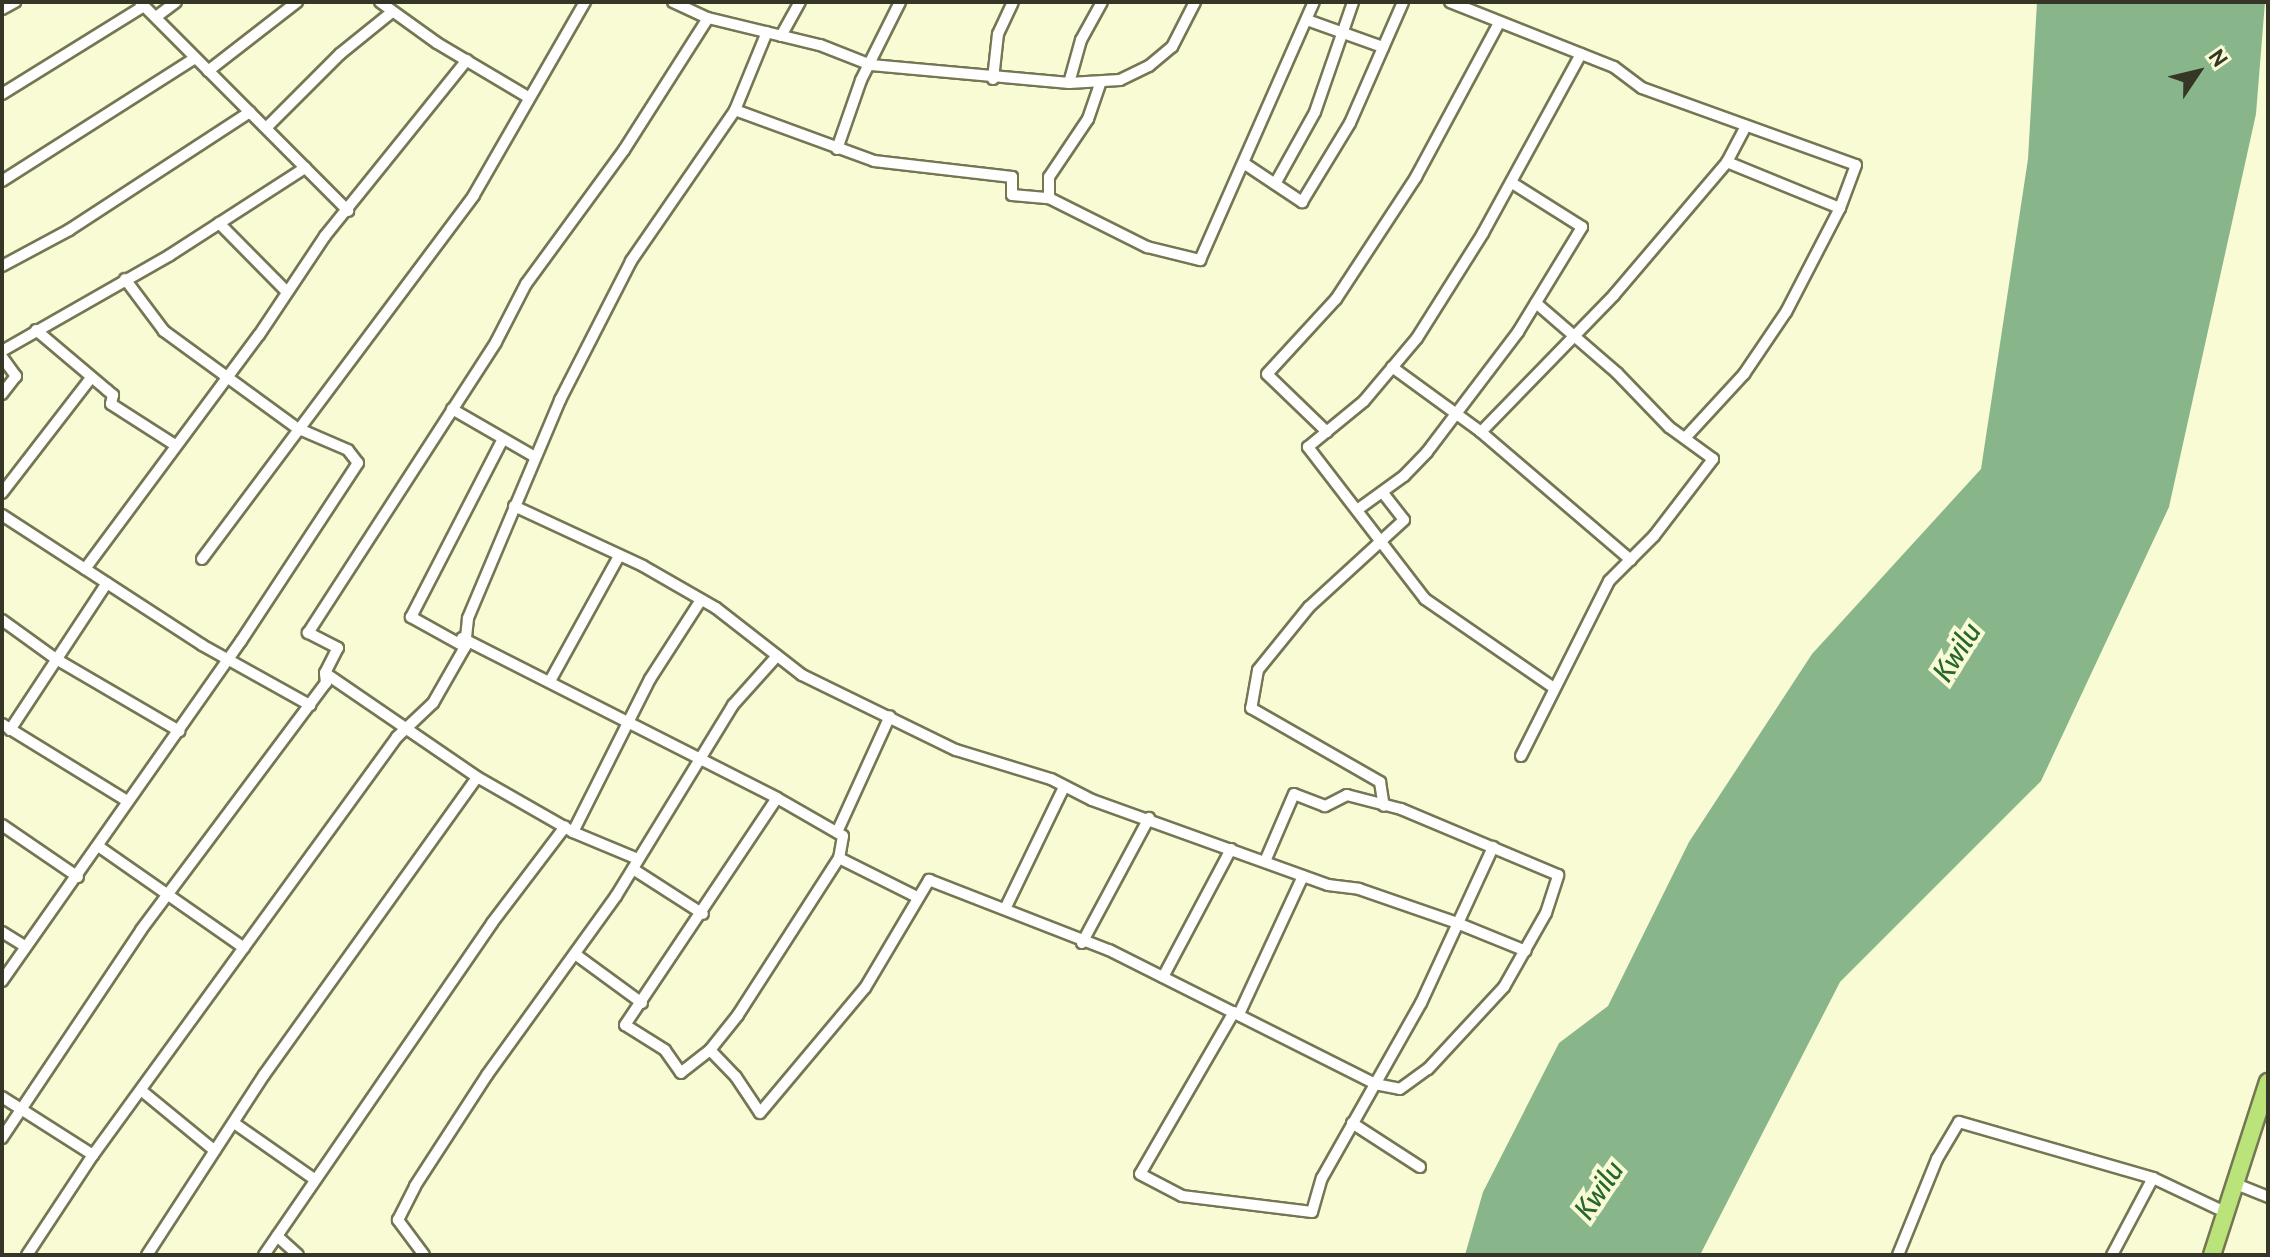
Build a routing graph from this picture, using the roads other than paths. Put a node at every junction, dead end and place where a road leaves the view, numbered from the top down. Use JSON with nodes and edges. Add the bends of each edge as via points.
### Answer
{"nodes":[{"id":1,"x":15,"y":2,"type":"edge"},
{"id":2,"x":176,"y":2,"type":"edge"},
{"id":3,"x":297,"y":2,"type":"edge"},
{"id":4,"x":380,"y":2,"type":"edge"},
{"id":5,"x":585,"y":2,"type":"edge"},
{"id":6,"x":673,"y":2,"type":"edge"},
{"id":7,"x":800,"y":2,"type":"edge"},
{"id":8,"x":900,"y":2,"type":"edge"},
{"id":9,"x":1013,"y":2,"type":"edge"},
{"id":10,"x":1102,"y":2,"type":"edge"},
{"id":11,"x":1195,"y":2,"type":"edge"},
{"id":12,"x":1314,"y":2,"type":"edge"},
{"id":13,"x":1353,"y":2,"type":"edge"},
{"id":14,"x":1403,"y":2,"type":"edge"},
{"id":15,"x":1450,"y":2,"type":"edge"},
{"id":16,"x":142,"y":4,"type":"edge"},
{"id":17,"x":694,"y":6,"type":"edge"},
{"id":18,"x":2,"y":9,"type":"edge"},
{"id":19,"x":392,"y":12,"type":"junction"},
{"id":20,"x":156,"y":17,"type":"junction"},
{"id":21,"x":708,"y":18,"type":"junction"},
{"id":22,"x":1307,"y":20,"type":"junction"},
{"id":23,"x":1498,"y":25,"type":"junction"},
{"id":24,"x":767,"y":32,"type":"junction"},
{"id":25,"x":1342,"y":32,"type":"junction"},
{"id":26,"x":781,"y":36,"type":"junction"},
{"id":27,"x":1383,"y":47,"type":"junction"},
{"id":28,"x":1581,"y":54,"type":"junction"},
{"id":29,"x":195,"y":58,"type":"junction"},
{"id":30,"x":467,"y":60,"type":"junction"},
{"id":31,"x":871,"y":65,"type":"junction"},
{"id":32,"x":208,"y":71,"type":"junction"},
{"id":33,"x":993,"y":79,"type":"junction"},
{"id":34,"x":1101,"y":82,"type":"junction"},
{"id":35,"x":1069,"y":83,"type":"junction"},
{"id":36,"x":2,"y":94,"type":"edge"},
{"id":37,"x":528,"y":97,"type":"junction"},
{"id":38,"x":735,"y":110,"type":"junction"},
{"id":39,"x":250,"y":112,"type":"junction"},
{"id":40,"x":268,"y":126,"type":"junction"},
{"id":41,"x":1746,"y":126,"type":"junction"},
{"id":42,"x":837,"y":149,"type":"junction"},
{"id":43,"x":1727,"y":162,"type":"junction"},
{"id":44,"x":1245,"y":164,"type":"junction"},
{"id":45,"x":305,"y":168,"type":"junction"},
{"id":46,"x":2,"y":181,"type":"edge"},
{"id":47,"x":1512,"y":183,"type":"junction"},
{"id":48,"x":1275,"y":184,"type":"junction"},
{"id":49,"x":1049,"y":198,"type":"junction"},
{"id":50,"x":1840,"y":208,"type":"junction"},
{"id":51,"x":348,"y":211,"type":"junction"},
{"id":52,"x":219,"y":223,"type":"junction"},
{"id":53,"x":2,"y":266,"type":"edge"},
{"id":54,"x":125,"y":279,"type":"junction"},
{"id":55,"x":287,"y":292,"type":"junction"},
{"id":56,"x":1536,"y":303,"type":"junction"},
{"id":57,"x":36,"y":330,"type":"junction"},
{"id":58,"x":1571,"y":336,"type":"junction"},
{"id":59,"x":2,"y":351,"type":"edge"},
{"id":60,"x":2,"y":357,"type":"edge"},
{"id":61,"x":1392,"y":367,"type":"junction"},
{"id":62,"x":226,"y":376,"type":"junction"},
{"id":63,"x":91,"y":378,"type":"junction"},
{"id":64,"x":2,"y":394,"type":"edge"},
{"id":65,"x":452,"y":409,"type":"junction"},
{"id":66,"x":1455,"y":414,"type":"junction"},
{"id":67,"x":297,"y":428,"type":"junction"},
{"id":68,"x":1327,"y":432,"type":"junction"},
{"id":69,"x":1481,"y":432,"type":"junction"},
{"id":70,"x":1686,"y":437,"type":"junction"},
{"id":71,"x":502,"y":441,"type":"junction"},
{"id":72,"x":175,"y":445,"type":"junction"},
{"id":73,"x":535,"y":457,"type":"junction"},
{"id":74,"x":2,"y":493,"type":"edge"},
{"id":75,"x":1383,"y":493,"type":"junction"},
{"id":76,"x":514,"y":506,"type":"junction"},
{"id":77,"x":1357,"y":510,"type":"junction"},
{"id":78,"x":2,"y":515,"type":"edge"},
{"id":79,"x":1380,"y":545,"type":"junction"},
{"id":80,"x":618,"y":558,"type":"junction"},
{"id":81,"x":202,"y":559,"type":"dead end"},
{"id":82,"x":1631,"y":560,"type":"junction"},
{"id":83,"x":85,"y":569,"type":"junction"},
{"id":84,"x":107,"y":583,"type":"junction"},
{"id":85,"x":701,"y":600,"type":"junction"},
{"id":86,"x":2,"y":620,"type":"edge"},
{"id":87,"x":463,"y":642,"type":"junction"},
{"id":88,"x":777,"y":656,"type":"junction"},
{"id":89,"x":56,"y":659,"type":"junction"},
{"id":90,"x":227,"y":660,"type":"junction"},
{"id":91,"x":325,"y":673,"type":"junction"},
{"id":92,"x":550,"y":681,"type":"junction"},
{"id":93,"x":1554,"y":688,"type":"junction"},
{"id":94,"x":310,"y":705,"type":"junction"},
{"id":95,"x":890,"y":716,"type":"junction"},
{"id":96,"x":630,"y":721,"type":"junction"},
{"id":97,"x":6,"y":727,"type":"edge"},
{"id":98,"x":408,"y":728,"type":"junction"},
{"id":99,"x":179,"y":731,"type":"junction"},
{"id":100,"x":1521,"y":756,"type":"dead end"},
{"id":101,"x":698,"y":758,"type":"junction"},
{"id":102,"x":477,"y":777,"type":"junction"},
{"id":103,"x":1064,"y":787,"type":"junction"},
{"id":104,"x":777,"y":798,"type":"junction"},
{"id":105,"x":127,"y":801,"type":"junction"},
{"id":106,"x":1384,"y":806,"type":"junction"},
{"id":107,"x":1149,"y":818,"type":"junction"},
{"id":108,"x":2,"y":825,"type":"edge"},
{"id":109,"x":569,"y":830,"type":"junction"},
{"id":110,"x":838,"y":830,"type":"junction"},
{"id":111,"x":98,"y":846,"type":"junction"},
{"id":112,"x":1493,"y":847,"type":"junction"},
{"id":113,"x":1231,"y":849,"type":"junction"},
{"id":114,"x":839,"y":858,"type":"junction"},
{"id":115,"x":1266,"y":859,"type":"junction"},
{"id":116,"x":636,"y":864,"type":"junction"},
{"id":117,"x":1303,"y":876,"type":"junction"},
{"id":118,"x":78,"y":877,"type":"junction"},
{"id":119,"x":168,"y":896,"type":"junction"},
{"id":120,"x":915,"y":896,"type":"junction"},
{"id":121,"x":1005,"y":909,"type":"junction"},
{"id":122,"x":703,"y":914,"type":"junction"},
{"id":123,"x":1457,"y":923,"type":"junction"},
{"id":124,"x":2,"y":932,"type":"edge"},
{"id":125,"x":1082,"y":943,"type":"junction"},
{"id":126,"x":26,"y":947,"type":"junction"},
{"id":127,"x":244,"y":948,"type":"junction"},
{"id":128,"x":1526,"y":951,"type":"junction"},
{"id":129,"x":575,"y":954,"type":"junction"},
{"id":130,"x":1163,"y":977,"type":"junction"},
{"id":131,"x":2,"y":981,"type":"edge"},
{"id":132,"x":642,"y":1003,"type":"junction"},
{"id":133,"x":1236,"y":1013,"type":"junction"},
{"id":134,"x":710,"y":1050,"type":"junction"},
{"id":135,"x":2268,"y":1082,"type":"edge"},
{"id":136,"x":1375,"y":1084,"type":"junction"},
{"id":137,"x":142,"y":1091,"type":"junction"},
{"id":138,"x":2,"y":1097,"type":"edge"},
{"id":139,"x":19,"y":1109,"type":"junction"},
{"id":140,"x":234,"y":1123,"type":"junction"},
{"id":141,"x":1352,"y":1123,"type":"junction"},
{"id":142,"x":2,"y":1138,"type":"edge"},
{"id":143,"x":215,"y":1151,"type":"junction"},
{"id":144,"x":93,"y":1155,"type":"junction"},
{"id":145,"x":1420,"y":1167,"type":"dead end"},
{"id":146,"x":2153,"y":1178,"type":"junction"},
{"id":147,"x":314,"y":1179,"type":"junction"},
{"id":148,"x":2236,"y":1184,"type":"junction"},
{"id":149,"x":2268,"y":1197,"type":"edge"},
{"id":150,"x":2225,"y":1212,"type":"junction"},
{"id":151,"x":277,"y":1236,"type":"junction"},
{"id":152,"x":27,"y":1255,"type":"edge"},
{"id":153,"x":147,"y":1255,"type":"edge"},
{"id":154,"x":264,"y":1255,"type":"edge"},
{"id":155,"x":298,"y":1255,"type":"edge"},
{"id":156,"x":424,"y":1255,"type":"edge"},
{"id":157,"x":1898,"y":1255,"type":"edge"},
{"id":158,"x":2112,"y":1255,"type":"edge"},
{"id":159,"x":2212,"y":1255,"type":"edge"}],
"edges":[{"from":1,"to":18,"type":"street"},
{"from":2,"to":20,"type":"street"},
{"from":3,"to":32,"type":"street"},
{"from":4,"to":19,"type":"street"},
{"from":5,"to":37,"type":"street"},
{"from":6,"to":17,"type":"street"},
{"from":7,"to":26,"type":"street"},
{"from":8,"to":31,"type":"street"},
{"from":9,"to":33,"type":"street","via":[[998,34]]},
{"from":10,"to":35,"type":"street","via":[[1081,40]]},
{"from":11,"to":34,"type":"street","via":[[1172,47],[1149,66]]},
{"from":12,"to":22,"type":"street"},
{"from":13,"to":25,"type":"street"},
{"from":14,"to":27,"type":"street"},
{"from":15,"to":23,"type":"street"},
{"from":16,"to":20,"type":"street"},
{"from":16,"to":36,"type":"street"},
{"from":17,"to":21,"type":"street"},
{"from":19,"to":30,"type":"street"},
{"from":19,"to":40,"type":"street","via":[[340,54]]},
{"from":20,"to":29,"type":"street"},
{"from":21,"to":24,"type":"street"},
{"from":21,"to":65,"type":"street","via":[[624,150],[526,284]]},
{"from":22,"to":25,"type":"street"},
{"from":22,"to":44,"type":"street"},
{"from":23,"to":28,"type":"street"},
{"from":23,"to":68,"type":"street","via":[[1465,94],[1336,299],[1267,374]]},
{"from":24,"to":26,"type":"street"},
{"from":24,"to":38,"type":"street"},
{"from":25,"to":27,"type":"street"},
{"from":25,"to":48,"type":"street","via":[[1315,112]]},
{"from":26,"to":31,"type":"street"},
{"from":27,"to":48,"type":"street","via":[[1350,123],[1302,202]]},
{"from":28,"to":41,"type":"street","via":[[1614,67],[1642,88]]},
{"from":28,"to":47,"type":"street"},
{"from":29,"to":32,"type":"street"},
{"from":29,"to":46,"type":"street"},
{"from":30,"to":37,"type":"street"},
{"from":30,"to":51,"type":"street"},
{"from":31,"to":33,"type":"street","via":[[924,67]]},
{"from":31,"to":42,"type":"street"},
{"from":32,"to":39,"type":"street"},
{"from":33,"to":35,"type":"street"},
{"from":34,"to":35,"type":"street"},
{"from":34,"to":49,"type":"street","via":[[1088,119],[1049,177]]},
{"from":37,"to":67,"type":"street","via":[[474,195]]},
{"from":38,"to":42,"type":"street"},
{"from":38,"to":73,"type":"street","via":[[631,261]]},
{"from":39,"to":40,"type":"street"},
{"from":39,"to":53,"type":"street","via":[[69,230]]},
{"from":40,"to":45,"type":"street"},
{"from":41,"to":43,"type":"street"},
{"from":41,"to":50,"type":"street","via":[[1856,165]]},
{"from":42,"to":49,"type":"street","via":[[874,161],[1012,177],[1012,195]]},
{"from":43,"to":50,"type":"street"},
{"from":43,"to":58,"type":"street","via":[[1614,295]]},
{"from":44,"to":48,"type":"street"},
{"from":44,"to":49,"type":"street","via":[[1200,260],[1147,247]]},
{"from":45,"to":51,"type":"street"},
{"from":45,"to":52,"type":"street"},
{"from":47,"to":56,"type":"street","via":[[1582,227]]},
{"from":47,"to":61,"type":"street","via":[[1452,285]]},
{"from":50,"to":70,"type":"street","via":[[1786,312],[1744,374]]},
{"from":51,"to":55,"type":"street"},
{"from":52,"to":54,"type":"street"},
{"from":52,"to":55,"type":"street"},
{"from":54,"to":57,"type":"street"},
{"from":54,"to":62,"type":"street","via":[[164,331]]},
{"from":55,"to":62,"type":"street"},
{"from":56,"to":58,"type":"street"},
{"from":56,"to":66,"type":"street"},
{"from":57,"to":59,"type":"street"},
{"from":57,"to":63,"type":"street"},
{"from":58,"to":69,"type":"street"},
{"from":58,"to":70,"type":"street","via":[[1617,373],[1675,433]]},
{"from":60,"to":64,"type":"street","via":[[16,376]]},
{"from":61,"to":66,"type":"street"},
{"from":61,"to":68,"type":"street"},
{"from":62,"to":67,"type":"street"},
{"from":62,"to":72,"type":"street"},
{"from":63,"to":72,"type":"street","via":[[113,395],[111,404]]},
{"from":63,"to":74,"type":"street"},
{"from":65,"to":71,"type":"street"},
{"from":65,"to":91,"type":"street","via":[[308,633],[338,648]]},
{"from":66,"to":69,"type":"street"},
{"from":66,"to":75,"type":"street","via":[[1427,452]]},
{"from":67,"to":81,"type":"street"},
{"from":67,"to":90,"type":"street","via":[[348,450],[358,463]]},
{"from":68,"to":77,"type":"street","via":[[1308,447]]},
{"from":69,"to":82,"type":"street"},
{"from":70,"to":82,"type":"street","via":[[1713,459]]},
{"from":71,"to":73,"type":"street"},
{"from":71,"to":87,"type":"street","via":[[411,617]]},
{"from":72,"to":83,"type":"street"},
{"from":73,"to":76,"type":"street"},
{"from":75,"to":77,"type":"street"},
{"from":75,"to":79,"type":"street","via":[[1404,520]]},
{"from":76,"to":80,"type":"street"},
{"from":76,"to":87,"type":"street"},
{"from":77,"to":79,"type":"street"},
{"from":78,"to":83,"type":"street"},
{"from":79,"to":93,"type":"street","via":[[1425,599]]},
{"from":79,"to":106,"type":"street","via":[[1327,589],[1258,670],[1251,708],[1380,782]]},
{"from":80,"to":85,"type":"street","via":[[643,566]]},
{"from":80,"to":92,"type":"street"},
{"from":82,"to":93,"type":"street","via":[[1609,581]]},
{"from":83,"to":84,"type":"street"},
{"from":84,"to":89,"type":"street"},
{"from":84,"to":90,"type":"street"},
{"from":85,"to":88,"type":"street"},
{"from":85,"to":96,"type":"street"},
{"from":86,"to":89,"type":"street"},
{"from":87,"to":92,"type":"street"},
{"from":87,"to":98,"type":"street","via":[[433,703]]},
{"from":88,"to":95,"type":"street","via":[[802,675]]},
{"from":88,"to":101,"type":"street","via":[[733,705]]},
{"from":89,"to":97,"type":"street"},
{"from":89,"to":99,"type":"street"},
{"from":90,"to":94,"type":"street"},
{"from":90,"to":99,"type":"street"},
{"from":91,"to":94,"type":"street","via":[[326,683]]},
{"from":91,"to":98,"type":"street"},
{"from":92,"to":96,"type":"street"},
{"from":93,"to":100,"type":"street"},
{"from":94,"to":119,"type":"street"},
{"from":95,"to":103,"type":"street","via":[[956,750]]},
{"from":95,"to":110,"type":"street"},
{"from":96,"to":101,"type":"street"},
{"from":96,"to":109,"type":"street"},
{"from":97,"to":105,"type":"street"},
{"from":98,"to":102,"type":"street"},
{"from":98,"to":127,"type":"street"},
{"from":99,"to":105,"type":"street"},
{"from":101,"to":104,"type":"street"},
{"from":101,"to":116,"type":"street"},
{"from":102,"to":109,"type":"street"},
{"from":102,"to":140,"type":"street"},
{"from":103,"to":107,"type":"street"},
{"from":103,"to":121,"type":"street"},
{"from":104,"to":110,"type":"street"},
{"from":104,"to":122,"type":"street"},
{"from":105,"to":111,"type":"street"},
{"from":106,"to":112,"type":"street"},
{"from":106,"to":115,"type":"street","via":[[1347,795],[1325,806],[1294,794]]},
{"from":107,"to":113,"type":"street"},
{"from":107,"to":125,"type":"street"},
{"from":108,"to":118,"type":"street"},
{"from":109,"to":116,"type":"street"},
{"from":109,"to":147,"type":"street"},
{"from":110,"to":114,"type":"street","via":[[843,840]]},
{"from":111,"to":118,"type":"street"},
{"from":111,"to":119,"type":"street"},
{"from":112,"to":123,"type":"street"},
{"from":112,"to":128,"type":"street","via":[[1558,875]]},
{"from":113,"to":115,"type":"street"},
{"from":113,"to":130,"type":"street"},
{"from":114,"to":120,"type":"street"},
{"from":114,"to":134,"type":"street"},
{"from":115,"to":117,"type":"street"},
{"from":116,"to":122,"type":"street"},
{"from":116,"to":129,"type":"street"},
{"from":117,"to":123,"type":"street"},
{"from":117,"to":133,"type":"street"},
{"from":118,"to":126,"type":"street"},
{"from":119,"to":127,"type":"street"},
{"from":119,"to":139,"type":"street"},
{"from":120,"to":121,"type":"street","via":[[929,880],[937,881]]},
{"from":120,"to":134,"type":"street","via":[[865,988],[760,1113]]},
{"from":121,"to":125,"type":"street"},
{"from":122,"to":132,"type":"street"},
{"from":123,"to":128,"type":"street"},
{"from":123,"to":136,"type":"street","via":[[1421,1003]]},
{"from":124,"to":126,"type":"street"},
{"from":125,"to":130,"type":"street"},
{"from":126,"to":131,"type":"street"},
{"from":127,"to":137,"type":"street"},
{"from":128,"to":136,"type":"street","via":[[1504,987],[1428,1069],[1400,1089]]},
{"from":129,"to":132,"type":"street"},
{"from":129,"to":156,"type":"street","via":[[487,1075],[400,1215],[401,1227]]},
{"from":130,"to":133,"type":"street"},
{"from":132,"to":134,"type":"street","via":[[625,1025],[665,1050],[681,1073]]},
{"from":133,"to":136,"type":"street"},
{"from":133,"to":141,"type":"street","via":[[1140,1174],[1182,1196],[1312,1212],[1322,1178]]},
{"from":135,"to":148,"type":"highway"},
{"from":136,"to":141,"type":"street"},
{"from":137,"to":143,"type":"street"},
{"from":137,"to":144,"type":"street"},
{"from":138,"to":139,"type":"street"},
{"from":139,"to":142,"type":"street"},
{"from":139,"to":144,"type":"street"},
{"from":140,"to":143,"type":"street"},
{"from":140,"to":147,"type":"street"},
{"from":141,"to":145,"type":"street"},
{"from":143,"to":153,"type":"street"},
{"from":144,"to":152,"type":"street"},
{"from":146,"to":150,"type":"street"},
{"from":146,"to":157,"type":"street","via":[[1955,1123]]},
{"from":146,"to":158,"type":"street"},
{"from":147,"to":151,"type":"street"},
{"from":148,"to":149,"type":"street"},
{"from":148,"to":150,"type":"highway"},
{"from":150,"to":159,"type":"highway"},
{"from":151,"to":154,"type":"street"},
{"from":151,"to":155,"type":"street"}]}
